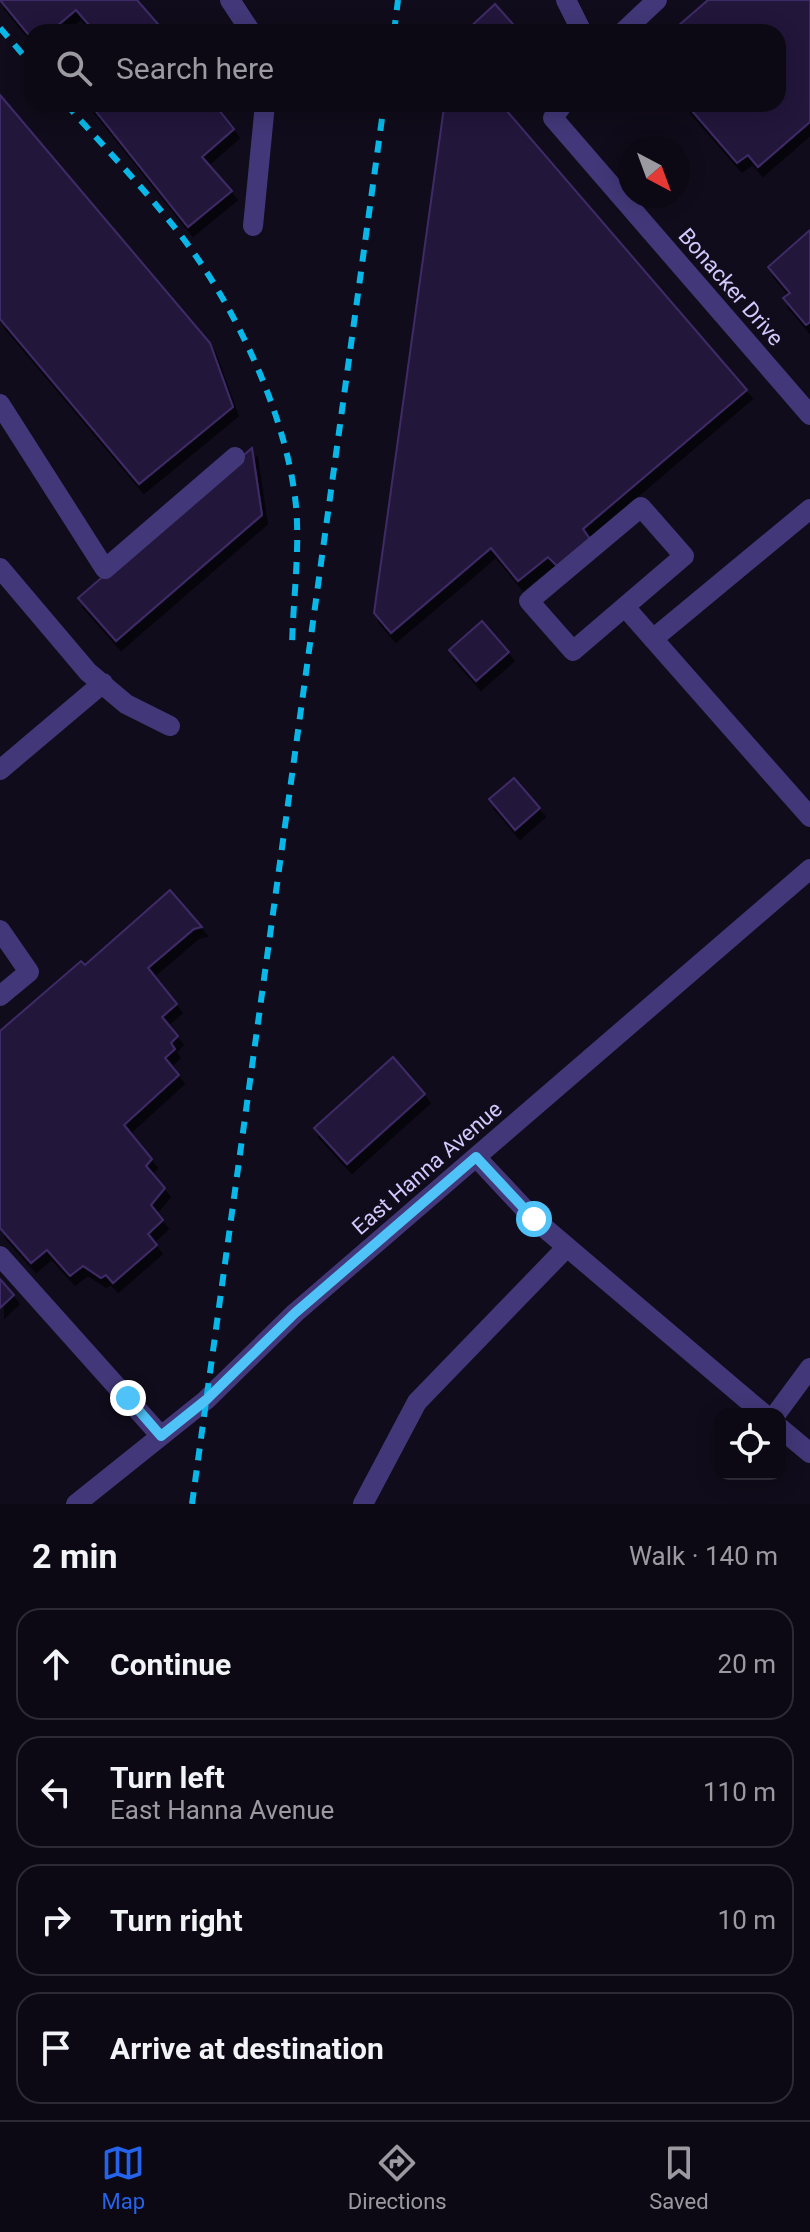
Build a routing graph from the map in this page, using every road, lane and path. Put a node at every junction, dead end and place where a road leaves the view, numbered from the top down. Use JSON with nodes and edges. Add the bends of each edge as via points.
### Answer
{"nodes":[{"id":1,"x":230,"y":0,"type":"edge"},
{"id":2,"x":566,"y":0,"type":"edge"},
{"id":3,"x":657,"y":0,"type":"edge"},
{"id":4,"x":246,"y":24,"type":"edge"},
{"id":5,"x":578,"y":24,"type":"edge"},
{"id":6,"x":632,"y":24,"type":"edge"},
{"id":7,"x":264,"y":112,"type":"edge"},
{"id":8,"x":559,"y":112,"type":"edge"},
{"id":9,"x":253,"y":226,"type":"dead end"},
{"id":10,"x":0,"y":404,"type":"edge"},
{"id":11,"x":810,"y":415,"type":"edge"},
{"id":12,"x":235,"y":457,"type":"dead end"},
{"id":13,"x":810,"y":509,"type":"edge"},
{"id":14,"x":0,"y":568,"type":"edge"},
{"id":15,"x":625,"y":607,"type":"junction"},
{"id":16,"x":653,"y":639,"type":"junction"},
{"id":17,"x":103,"y":683,"type":"junction"},
{"id":18,"x":170,"y":726,"type":"dead end"},
{"id":19,"x":0,"y":770,"type":"edge"},
{"id":20,"x":810,"y":817,"type":"edge"},
{"id":21,"x":810,"y":869,"type":"edge"},
{"id":22,"x":0,"y":930,"type":"edge"},
{"id":23,"x":0,"y":996,"type":"edge"},
{"id":24,"x":476,"y":1157,"type":"junction"},
{"id":25,"x":567,"y":1247,"type":"junction"},
{"id":26,"x":0,"y":1256,"type":"edge"},
{"id":27,"x":810,"y":1368,"type":"edge"},
{"id":28,"x":757,"y":1408,"type":"edge"},
{"id":29,"x":780,"y":1408,"type":"edge"},
{"id":30,"x":786,"y":1433,"type":"edge"},
{"id":31,"x":161,"y":1436,"type":"junction"},
{"id":32,"x":810,"y":1453,"type":"edge"},
{"id":33,"x":76,"y":1504,"type":"edge"},
{"id":34,"x":363,"y":1504,"type":"edge"}],
"edges":[{"from":1,"to":4,"type":"street"},
{"from":2,"to":5,"type":"street"},
{"from":3,"to":6,"type":"street"},
{"from":7,"to":9,"type":"street"},
{"from":8,"to":11,"type":"street","name":"Bonacker Drive"},
{"from":10,"to":12,"type":"street","via":[[105,569]]},
{"from":13,"to":16,"type":"street"},
{"from":14,"to":17,"type":"street"},
{"from":15,"to":15,"type":"street","via":[[684,556],[641,507],[529,601],[573,651]]},
{"from":15,"to":16,"type":"street"},
{"from":16,"to":20,"type":"street"},
{"from":17,"to":18,"type":"street","via":[[126,704]]},
{"from":17,"to":19,"type":"street"},
{"from":21,"to":24,"type":"street","name":"East Hanna Avenue"},
{"from":22,"to":23,"type":"street","via":[[29,972]]},
{"from":24,"to":25,"type":"street"},
{"from":24,"to":31,"type":"street","name":"East Hanna Avenue"},
{"from":25,"to":28,"type":"street"},
{"from":25,"to":34,"type":"street","via":[[417,1402]]},
{"from":26,"to":31,"type":"street"},
{"from":27,"to":29,"type":"street"},
{"from":30,"to":32,"type":"street"},
{"from":31,"to":33,"type":"street","name":"East Hanna Avenue"}]}
